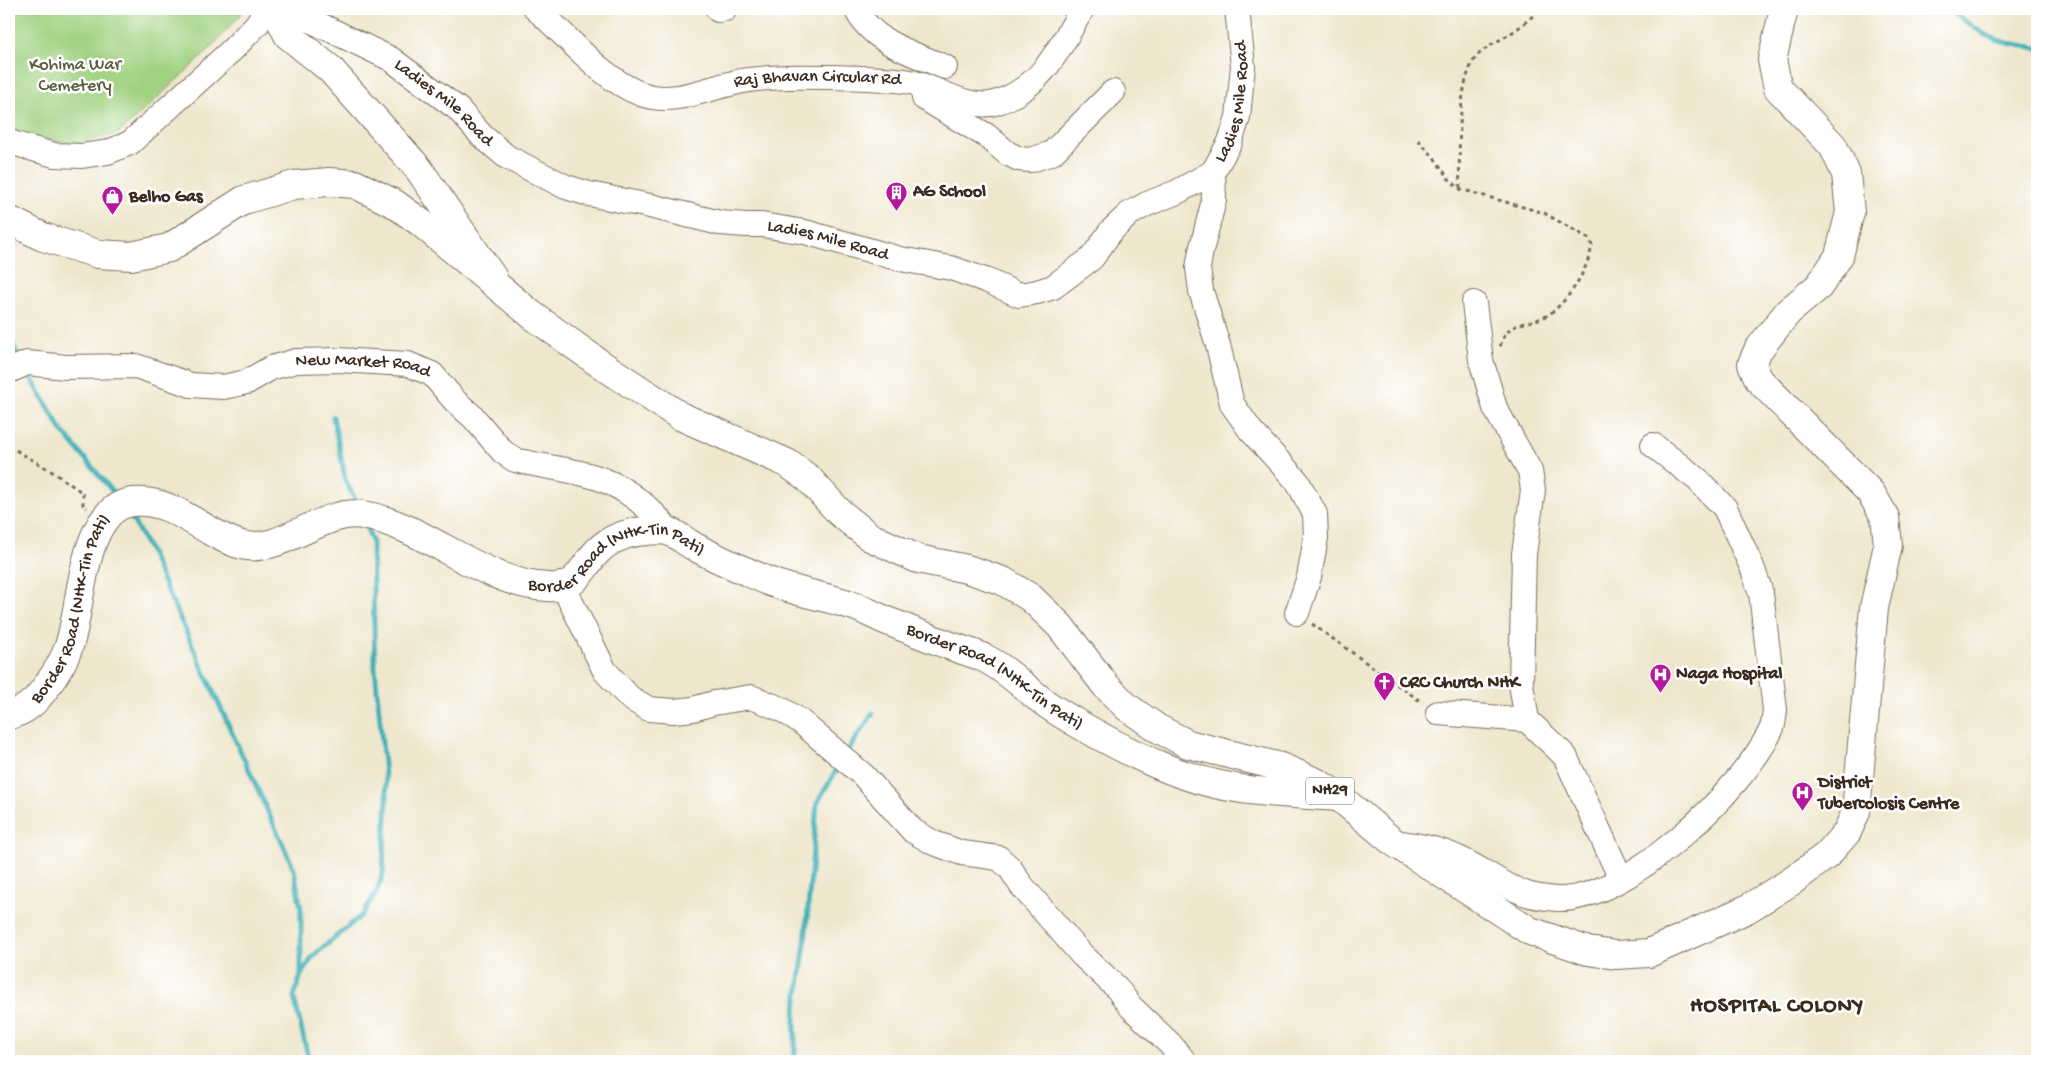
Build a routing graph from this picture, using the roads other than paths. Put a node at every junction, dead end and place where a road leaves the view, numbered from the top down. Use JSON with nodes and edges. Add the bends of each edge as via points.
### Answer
{"nodes":[{"id":1,"x":268,"y":9,"type":"edge"},
{"id":2,"x":276,"y":9,"type":"edge"},
{"id":3,"x":287,"y":9,"type":"edge"},
{"id":4,"x":536,"y":9,"type":"edge"},
{"id":5,"x":856,"y":9,"type":"edge"},
{"id":6,"x":1082,"y":9,"type":"edge"},
{"id":7,"x":1237,"y":9,"type":"edge"},
{"id":8,"x":1784,"y":9,"type":"edge"},
{"id":9,"x":945,"y":67,"type":"dead end"},
{"id":10,"x":894,"y":79,"type":"junction"},
{"id":11,"x":1113,"y":92,"type":"dead end"},
{"id":12,"x":9,"y":142,"type":"edge"},
{"id":13,"x":1213,"y":172,"type":"junction"},
{"id":14,"x":9,"y":220,"type":"edge"},
{"id":15,"x":501,"y":289,"type":"junction"},
{"id":16,"x":1474,"y":304,"type":"dead end"},
{"id":17,"x":9,"y":371,"type":"edge"},
{"id":18,"x":1653,"y":445,"type":"dead end"},
{"id":19,"x":669,"y":531,"type":"junction"},
{"id":20,"x":563,"y":586,"type":"junction"},
{"id":21,"x":1297,"y":613,"type":"road end"},
{"id":22,"x":1438,"y":713,"type":"road end"},
{"id":23,"x":9,"y":715,"type":"edge"},
{"id":24,"x":1527,"y":720,"type":"junction"},
{"id":25,"x":1339,"y":796,"type":"junction"},
{"id":26,"x":1392,"y":841,"type":"junction"},
{"id":27,"x":1621,"y":879,"type":"junction"},
{"id":28,"x":1184,"y":1061,"type":"edge"}],
"edges":[{"from":1,"to":12,"type":"street","via":[[232,50],[130,143],[108,152],[82,156],[54,155]]},
{"from":2,"to":15,"type":"main road","via":[[288,35],[330,68],[418,168]]},
{"from":3,"to":13,"type":"street","name":"Ladies Mile Road","via":[[391,59],[458,109],[507,157],[566,187],[720,223],[762,225],[812,234],[900,259],[951,268],[1019,295],[1053,286],[1092,258],[1111,231],[1129,214]]},
{"from":4,"to":10,"type":"street","name":"Raj Bhavan Circular Rd","via":[[621,84],[643,94],[675,98],[748,80],[811,77]]},
{"from":5,"to":9,"type":"street","via":[[872,32],[896,47]]},
{"from":6,"to":10,"type":"street","name":"Raj Bhavan Circular Rd","via":[[1054,58],[1037,79],[1016,94],[993,104],[971,102]]},
{"from":7,"to":13,"type":"street","name":"Ladies Mile Road","via":[[1242,66],[1238,117],[1230,142]]},
{"from":8,"to":26,"type":"main road","number":"NH29","via":[[1772,60],[1778,88],[1834,146],[1846,174],[1850,212],[1839,256],[1819,286],[1788,312],[1758,350],[1752,364],[1759,380],[1870,493],[1886,517],[1888,545],[1874,608],[1859,790],[1856,812],[1847,832],[1827,855],[1747,909],[1649,953],[1616,955],[1588,951],[1530,931]]},
{"from":10,"to":11,"type":"street","via":[[987,136],[1007,153],[1031,160],[1052,153]]},
{"from":13,"to":21,"type":"street","via":[[1214,200],[1198,268],[1201,291],[1232,404],[1250,432],[1297,481],[1315,514],[1316,538],[1309,577]]},
{"from":14,"to":15,"type":"main road","number":"NH29","via":[[44,238],[98,254],[130,256],[169,248],[244,200],[294,185],[355,184],[396,204]]},
{"from":15,"to":25,"type":"main road","number":"NH29","via":[[599,363],[680,416],[787,463],[808,478],[839,512],[870,537],[918,559],[967,569],[1002,582],[1031,598],[1060,626],[1106,686],[1127,707],[1156,728],[1188,744],[1281,767]]},
{"from":16,"to":24,"type":"street","via":[[1481,360],[1495,408],[1532,480],[1532,505],[1524,554],[1521,684]]},
{"from":17,"to":19,"type":"street","name":"New Market Road","via":[[26,363],[136,366],[191,385],[223,387],[247,382],[271,368],[296,361],[408,364],[432,374],[503,452],[515,460],[606,481],[641,501]]},
{"from":18,"to":27,"type":"street","via":[[1698,479],[1725,508],[1752,567],[1760,593],[1775,710],[1773,727],[1743,773],[1720,800],[1664,850]]},
{"from":19,"to":20,"type":"main road","name":"Border Road (NHK-Tin Pati)","via":[[624,534],[608,542],[575,581]]},
{"from":19,"to":25,"type":"main road","name":"Border Road (NHK-Tin Pati)","via":[[731,565],[791,590],[856,606],[881,619],[984,657],[1044,702],[1083,726],[1199,781],[1236,789]]},
{"from":20,"to":23,"type":"main road","name":"Border Road (NHK-Tin Pati)","via":[[548,588],[516,583],[387,521],[364,515],[342,516],[271,543],[248,547],[218,535],[171,508],[134,502],[124,504],[104,518],[96,534],[82,580],[66,656],[37,698],[21,712]]},
{"from":20,"to":28,"type":"street","via":[[605,671],[630,698],[649,709],[674,711],[751,697],[781,709],[800,721],[863,775],[913,831],[962,853],[999,858],[1082,956],[1116,987]]},
{"from":22,"to":24,"type":"street"},
{"from":24,"to":27,"type":"street","via":[[1565,756]]},
{"from":25,"to":26,"type":"main road","number":"NH29"},
{"from":26,"to":27,"type":"street","via":[[1428,847],[1457,857],[1527,894],[1558,899],[1582,896]]}]}
